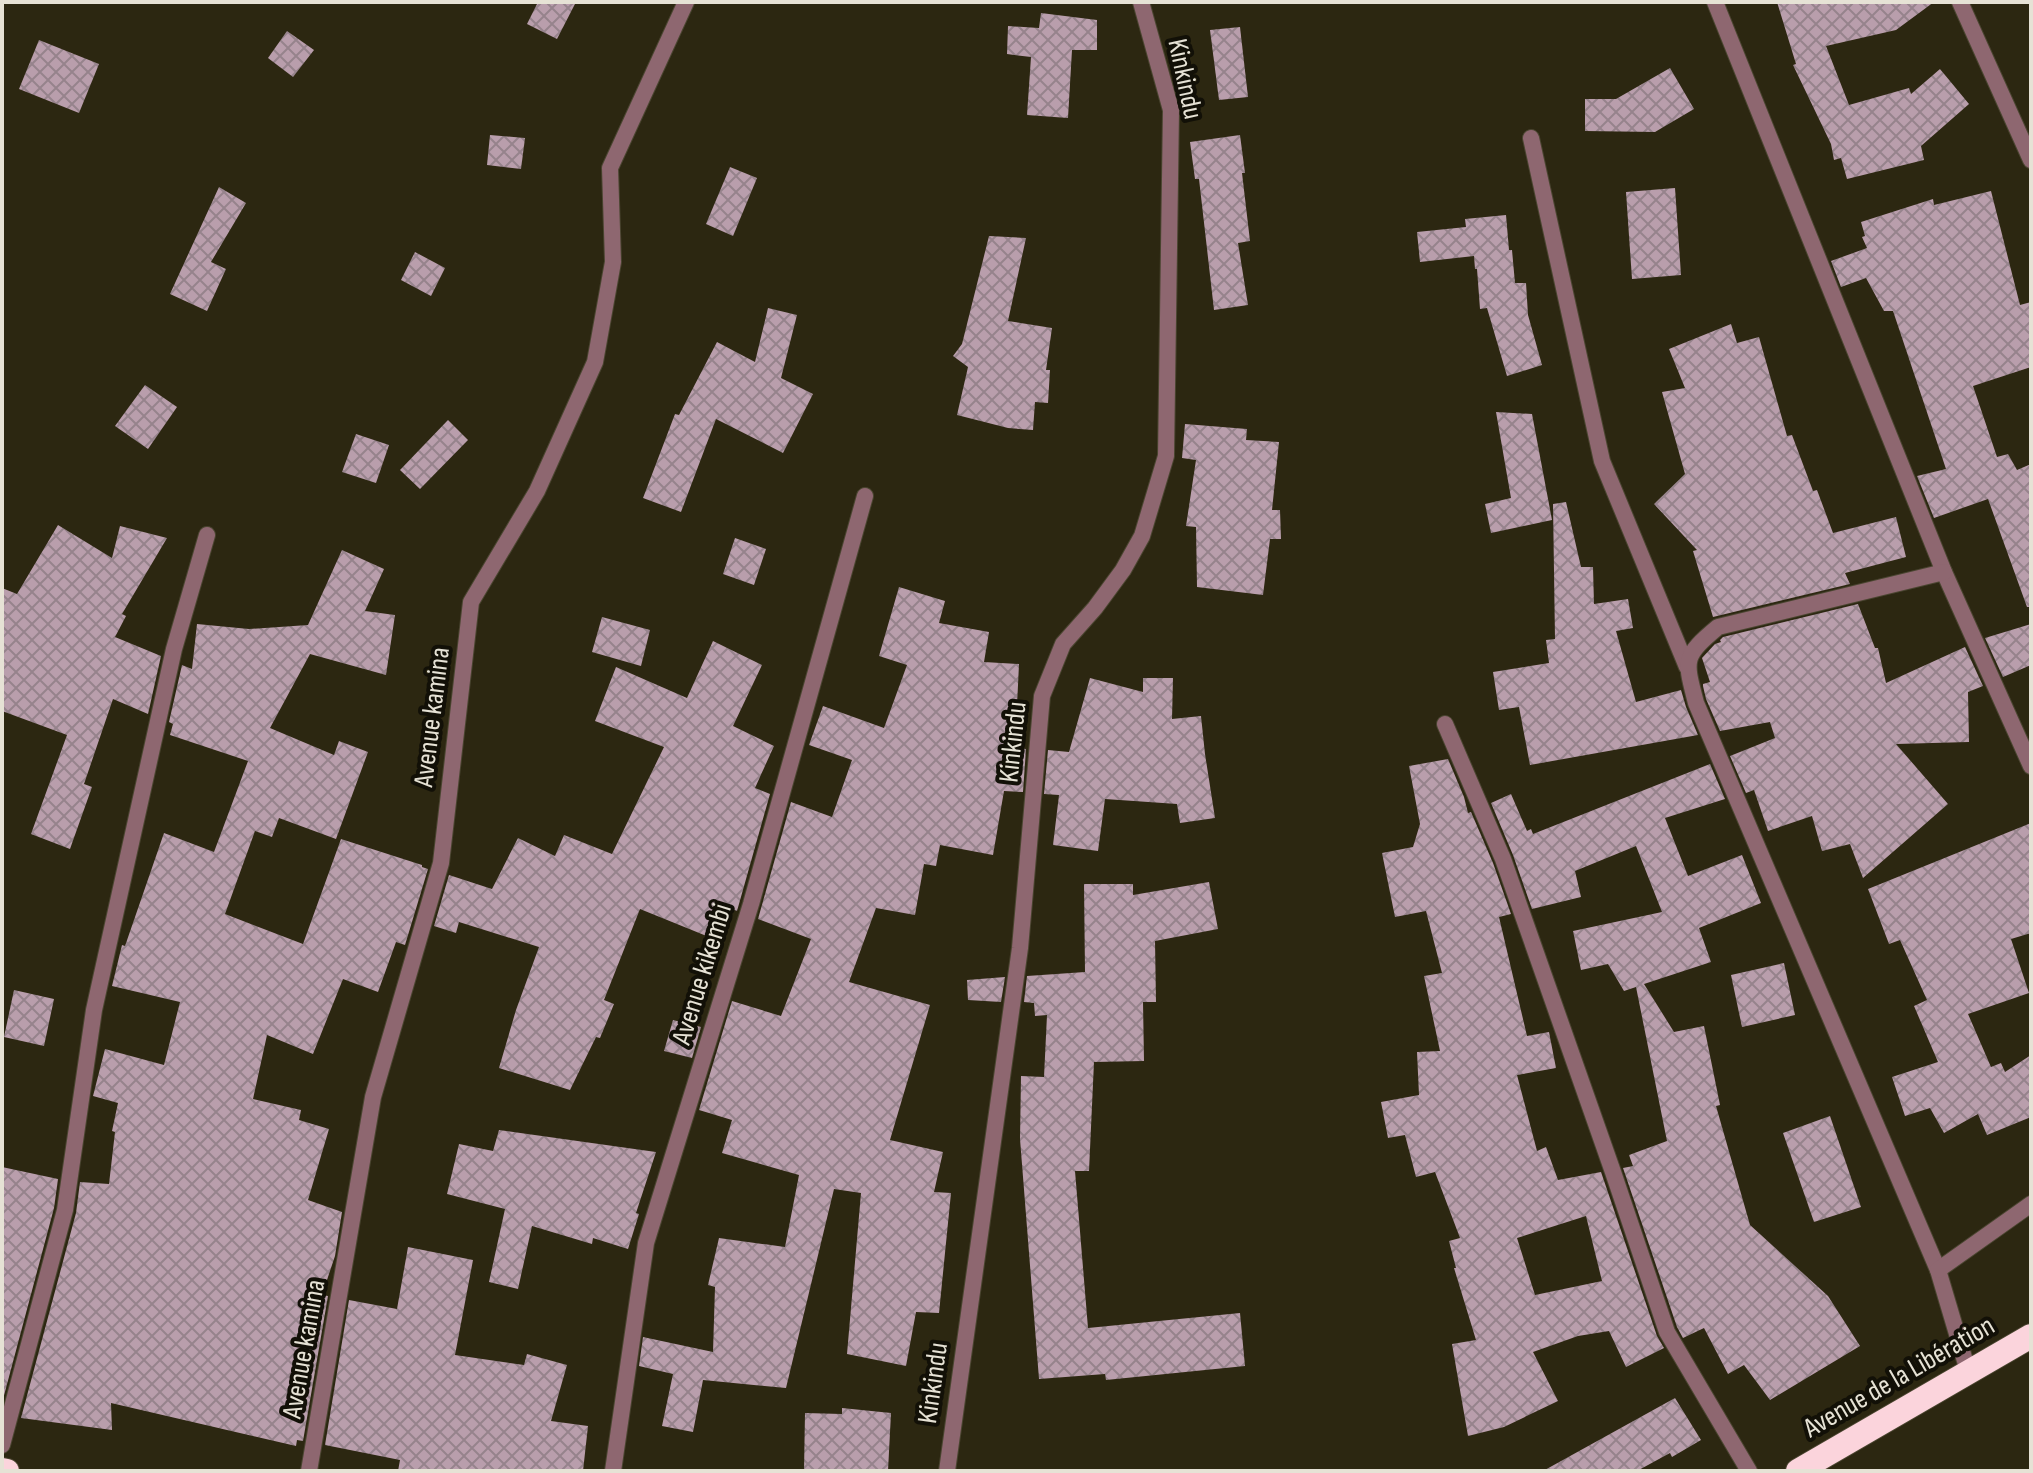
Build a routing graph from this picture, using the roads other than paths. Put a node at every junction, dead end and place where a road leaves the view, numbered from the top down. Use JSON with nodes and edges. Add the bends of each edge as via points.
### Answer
{"nodes":[{"id":1,"x":686,"y":2,"type":"edge"},
{"id":2,"x":1141,"y":2,"type":"edge"},
{"id":3,"x":1715,"y":2,"type":"edge"},
{"id":4,"x":1960,"y":2,"type":"edge"},
{"id":5,"x":1531,"y":138,"type":"dead end"},
{"id":6,"x":2031,"y":160,"type":"edge"},
{"id":7,"x":865,"y":496,"type":"dead end"},
{"id":8,"x":207,"y":535,"type":"dead end"},
{"id":9,"x":1944,"y":572,"type":"junction"},
{"id":10,"x":1687,"y":667,"type":"junction"},
{"id":11,"x":1445,"y":724,"type":"dead end"},
{"id":12,"x":2031,"y":766,"type":"edge"},
{"id":13,"x":2031,"y":1204,"type":"edge"},
{"id":14,"x":1938,"y":1270,"type":"junction"},
{"id":15,"x":2031,"y":1336,"type":"edge"},
{"id":16,"x":1968,"y":1371,"type":"junction"},
{"id":17,"x":2,"y":1445,"type":"edge"},
{"id":18,"x":309,"y":1471,"type":"edge"},
{"id":19,"x":613,"y":1471,"type":"edge"},
{"id":20,"x":947,"y":1471,"type":"edge"},
{"id":21,"x":1749,"y":1471,"type":"edge"},
{"id":22,"x":1798,"y":1471,"type":"edge"}],
"edges":[{"from":1,"to":18,"type":"street","name":"Avenue kamina","via":[[610,168],[613,262],[595,362],[537,491],[471,602],[441,863],[373,1097]]},
{"from":2,"to":20,"type":"street","name":"Kinkindu","via":[[1171,110],[1166,456],[1142,536],[1123,570],[1063,644],[1042,696],[1020,948]]},
{"from":3,"to":9,"type":"street"},
{"from":4,"to":6,"type":"street"},
{"from":5,"to":10,"type":"street","via":[[1602,461]]},
{"from":7,"to":19,"type":"street","name":"Avenue kikembi","via":[[751,904],[646,1243]]},
{"from":8,"to":17,"type":"street","via":[[174,649],[94,1010],[65,1210]]},
{"from":9,"to":10,"type":"street","via":[[1718,627],[1695,646]]},
{"from":9,"to":12,"type":"street"},
{"from":10,"to":14,"type":"street","via":[[1696,703]]},
{"from":11,"to":21,"type":"street","via":[[1503,859],[1667,1332]]},
{"from":13,"to":14,"type":"street"},
{"from":14,"to":16,"type":"street"},
{"from":15,"to":16,"type":"highway","name":"Avenue de la Libération"},
{"from":16,"to":22,"type":"highway","name":"Avenue de la Libération"}]}
